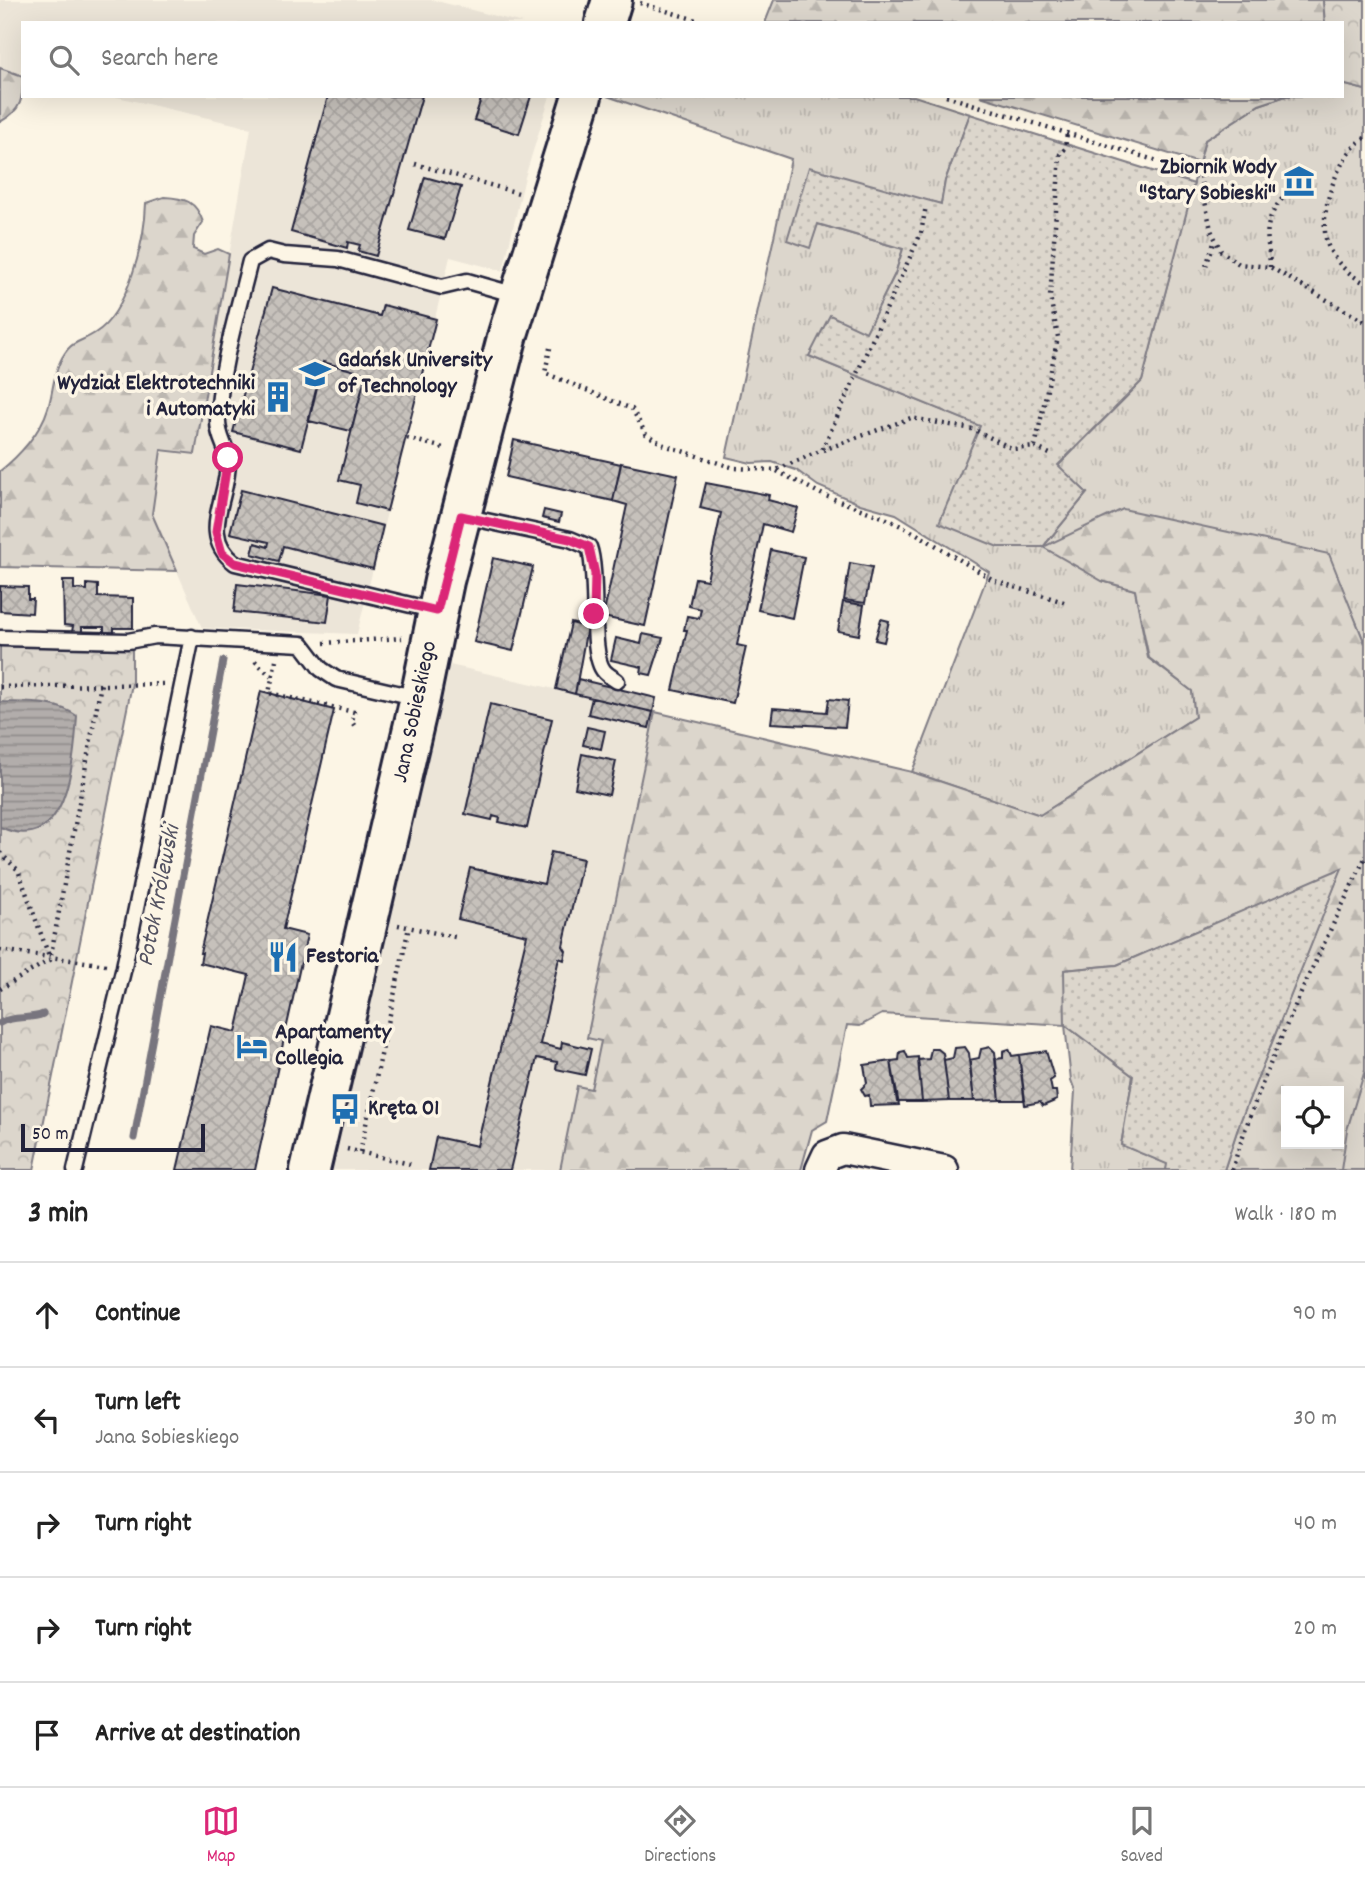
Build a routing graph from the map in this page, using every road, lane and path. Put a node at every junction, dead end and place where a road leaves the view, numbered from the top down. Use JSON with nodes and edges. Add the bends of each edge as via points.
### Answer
{"nodes":[{"id":1,"x":612,"y":0,"type":"edge"},
{"id":2,"x":631,"y":0,"type":"edge"},
{"id":3,"x":606,"y":21,"type":"edge"},
{"id":4,"x":699,"y":21,"type":"edge"},
{"id":5,"x":581,"y":98,"type":"edge"},
{"id":6,"x":953,"y":98,"type":"edge"},
{"id":7,"x":1067,"y":133,"type":"junction"},
{"id":8,"x":1365,"y":138,"type":"edge"},
{"id":9,"x":415,"y":164,"type":"dead end"},
{"id":10,"x":1308,"y":185,"type":"dead end"},
{"id":11,"x":494,"y":186,"type":"junction"},
{"id":12,"x":492,"y":192,"type":"dead end"},
{"id":13,"x":518,"y":192,"type":"dead end"},
{"id":14,"x":926,"y":206,"type":"dead end"},
{"id":15,"x":1215,"y":239,"type":"junction"},
{"id":16,"x":1206,"y":266,"type":"dead end"},
{"id":17,"x":1270,"y":267,"type":"junction"},
{"id":18,"x":1365,"y":283,"type":"edge"},
{"id":19,"x":520,"y":296,"type":"junction"},
{"id":20,"x":1365,"y":320,"type":"edge"},
{"id":21,"x":550,"y":348,"type":"dead end"},
{"id":22,"x":407,"y":438,"type":"dead end"},
{"id":23,"x":1035,"y":447,"type":"junction"},
{"id":24,"x":822,"y":450,"type":"junction"},
{"id":25,"x":460,"y":452,"type":"dead end"},
{"id":26,"x":1054,"y":456,"type":"dead end"},
{"id":27,"x":776,"y":470,"type":"junction"},
{"id":28,"x":461,"y":516,"type":"junction"},
{"id":29,"x":1067,"y":603,"type":"dead end"},
{"id":30,"x":424,"y":624,"type":"junction"},
{"id":31,"x":192,"y":637,"type":"junction"},
{"id":32,"x":0,"y":638,"type":"edge"},
{"id":33,"x":302,"y":644,"type":"junction"},
{"id":34,"x":278,"y":654,"type":"dead end"},
{"id":35,"x":617,"y":681,"type":"dead end"},
{"id":36,"x":101,"y":684,"type":"junction"},
{"id":37,"x":183,"y":684,"type":"junction"},
{"id":38,"x":0,"y":687,"type":"edge"},
{"id":39,"x":421,"y":698,"type":"junction"},
{"id":40,"x":356,"y":728,"type":"dead end"},
{"id":41,"x":0,"y":853,"type":"edge"},
{"id":42,"x":1365,"y":858,"type":"edge"},
{"id":43,"x":390,"y":923,"type":"dead end"},
{"id":44,"x":409,"y":927,"type":"junction"},
{"id":45,"x":455,"y":937,"type":"dead end"},
{"id":46,"x":0,"y":950,"type":"edge"},
{"id":47,"x":50,"y":960,"type":"junction"},
{"id":48,"x":124,"y":967,"type":"junction"},
{"id":49,"x":0,"y":989,"type":"edge"},
{"id":50,"x":360,"y":1152,"type":"junction"},
{"id":51,"x":324,"y":1158,"type":"edge"},
{"id":52,"x":414,"y":1165,"type":"dead end"},
{"id":53,"x":75,"y":1170,"type":"edge"},
{"id":54,"x":820,"y":1170,"type":"edge"},
{"id":55,"x":944,"y":1170,"type":"edge"},
{"id":56,"x":1232,"y":1170,"type":"edge"}],
"edges":[{"from":1,"to":3,"type":"main road"},
{"from":2,"to":4,"type":"path"},
{"from":5,"to":19,"type":"main road","name":"Jana Sobieskiego"},
{"from":6,"to":7,"type":"path"},
{"from":7,"to":15,"type":"path","via":[[1200,177]]},
{"from":7,"to":23,"type":"path","via":[[1060,154],[1050,297],[1058,337]]},
{"from":8,"to":18,"type":"path","via":[[1334,180],[1325,224],[1329,248],[1342,267]]},
{"from":9,"to":11,"type":"path"},
{"from":10,"to":17,"type":"path","via":[[1289,192],[1278,204],[1268,226]]},
{"from":11,"to":12,"type":"path"},
{"from":11,"to":13,"type":"path"},
{"from":14,"to":24,"type":"path","via":[[921,233]]},
{"from":15,"to":16,"type":"path"},
{"from":15,"to":17,"type":"path","via":[[1221,251],[1239,264]]},
{"from":17,"to":20,"type":"path","via":[[1354,318]]},
{"from":19,"to":28,"type":"main road","name":"Jana Sobieskiego"},
{"from":19,"to":30,"type":"lane","via":[[467,281],[442,287],[338,259],[268,251],[250,261],[218,418],[228,458],[216,532],[222,553],[235,563]]},
{"from":21,"to":27,"type":"path","via":[[545,373],[632,410],[646,433],[664,444],[734,468]]},
{"from":22,"to":25,"type":"path"},
{"from":23,"to":24,"type":"path","via":[[1013,449],[974,429],[911,418]]},
{"from":23,"to":26,"type":"path"},
{"from":24,"to":27,"type":"path"},
{"from":27,"to":29,"type":"path","via":[[917,534],[995,581]]},
{"from":28,"to":30,"type":"main road","name":"Jana Sobieskiego"},
{"from":28,"to":35,"type":"lane","via":[[589,547],[595,574],[599,664]]},
{"from":30,"to":33,"type":"path","via":[[373,642]]},
{"from":30,"to":39,"type":"main road","name":"Jana Sobieskiego"},
{"from":31,"to":32,"type":"lane"},
{"from":31,"to":33,"type":"lane"},
{"from":31,"to":37,"type":"lane"},
{"from":33,"to":39,"type":"lane","via":[[321,669],[335,678]]},
{"from":34,"to":40,"type":"path","via":[[269,693],[354,712]]},
{"from":36,"to":37,"type":"path"},
{"from":36,"to":38,"type":"path"},
{"from":36,"to":47,"type":"path"},
{"from":37,"to":48,"type":"lane"},
{"from":39,"to":51,"type":"main road","name":"Jana Sobieskiego"},
{"from":41,"to":47,"type":"path","via":[[18,870]]},
{"from":42,"to":56,"type":"path","via":[[1291,1014],[1245,1125]]},
{"from":43,"to":44,"type":"path"},
{"from":44,"to":45,"type":"path"},
{"from":44,"to":50,"type":"path"},
{"from":46,"to":47,"type":"path"},
{"from":47,"to":48,"type":"path"},
{"from":47,"to":49,"type":"path"},
{"from":48,"to":53,"type":"lane"},
{"from":50,"to":51,"type":"path"},
{"from":50,"to":52,"type":"path"},
{"from":54,"to":55,"type":"street","via":[[827,1155],[843,1149]]}]}
